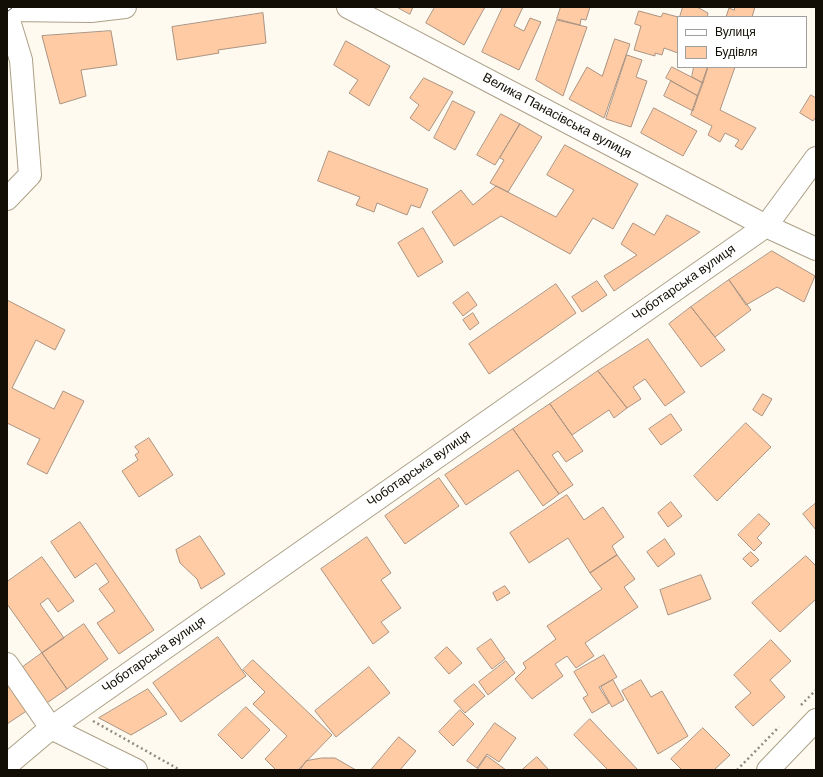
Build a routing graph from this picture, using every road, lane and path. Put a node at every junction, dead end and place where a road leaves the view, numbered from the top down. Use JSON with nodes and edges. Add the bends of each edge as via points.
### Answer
{"nodes":[{"id":1,"x":125,"y":7,"type":"edge"},
{"id":2,"x":348,"y":7,"type":"edge"},
{"id":3,"x":36,"y":9,"type":"edge"},
{"id":4,"x":7,"y":10,"type":"edge"},
{"id":5,"x":7,"y":14,"type":"edge"},
{"id":6,"x":816,"y":158,"type":"edge"},
{"id":7,"x":7,"y":199,"type":"edge"},
{"id":8,"x":766,"y":226,"type":"junction"},
{"id":9,"x":816,"y":249,"type":"edge"},
{"id":10,"x":7,"y":664,"type":"edge"},
{"id":11,"x":816,"y":690,"type":"edge"},
{"id":12,"x":808,"y":713,"type":"edge"},
{"id":13,"x":92,"y":720,"type":"dead end"},
{"id":14,"x":784,"y":722,"type":"dead end"},
{"id":15,"x":51,"y":728,"type":"junction"},
{"id":16,"x":7,"y":765,"type":"edge"},
{"id":17,"x":136,"y":770,"type":"edge"},
{"id":18,"x":180,"y":770,"type":"edge"},
{"id":19,"x":737,"y":770,"type":"edge"},
{"id":20,"x":768,"y":770,"type":"edge"}],
"edges":[{"from":1,"to":3,"type":"street","via":[[91,11]]},
{"from":2,"to":8,"type":"street","name":"Велика Панасівська вулиця"},
{"from":3,"to":4,"type":"street"},
{"from":5,"to":7,"type":"street","via":[[21,60],[30,174]]},
{"from":6,"to":8,"type":"street","name":"Чоботарська вулиця"},
{"from":8,"to":9,"type":"street","name":"Велика Панасівська вулиця"},
{"from":8,"to":15,"type":"street","name":"Чоботарська вулиця"},
{"from":10,"to":15,"type":"street"},
{"from":11,"to":12,"type":"path"},
{"from":12,"to":20,"type":"street"},
{"from":13,"to":18,"type":"path"},
{"from":14,"to":19,"type":"path"},
{"from":15,"to":16,"type":"street","name":"Чоботарська вулиця"},
{"from":15,"to":17,"type":"street"}]}
